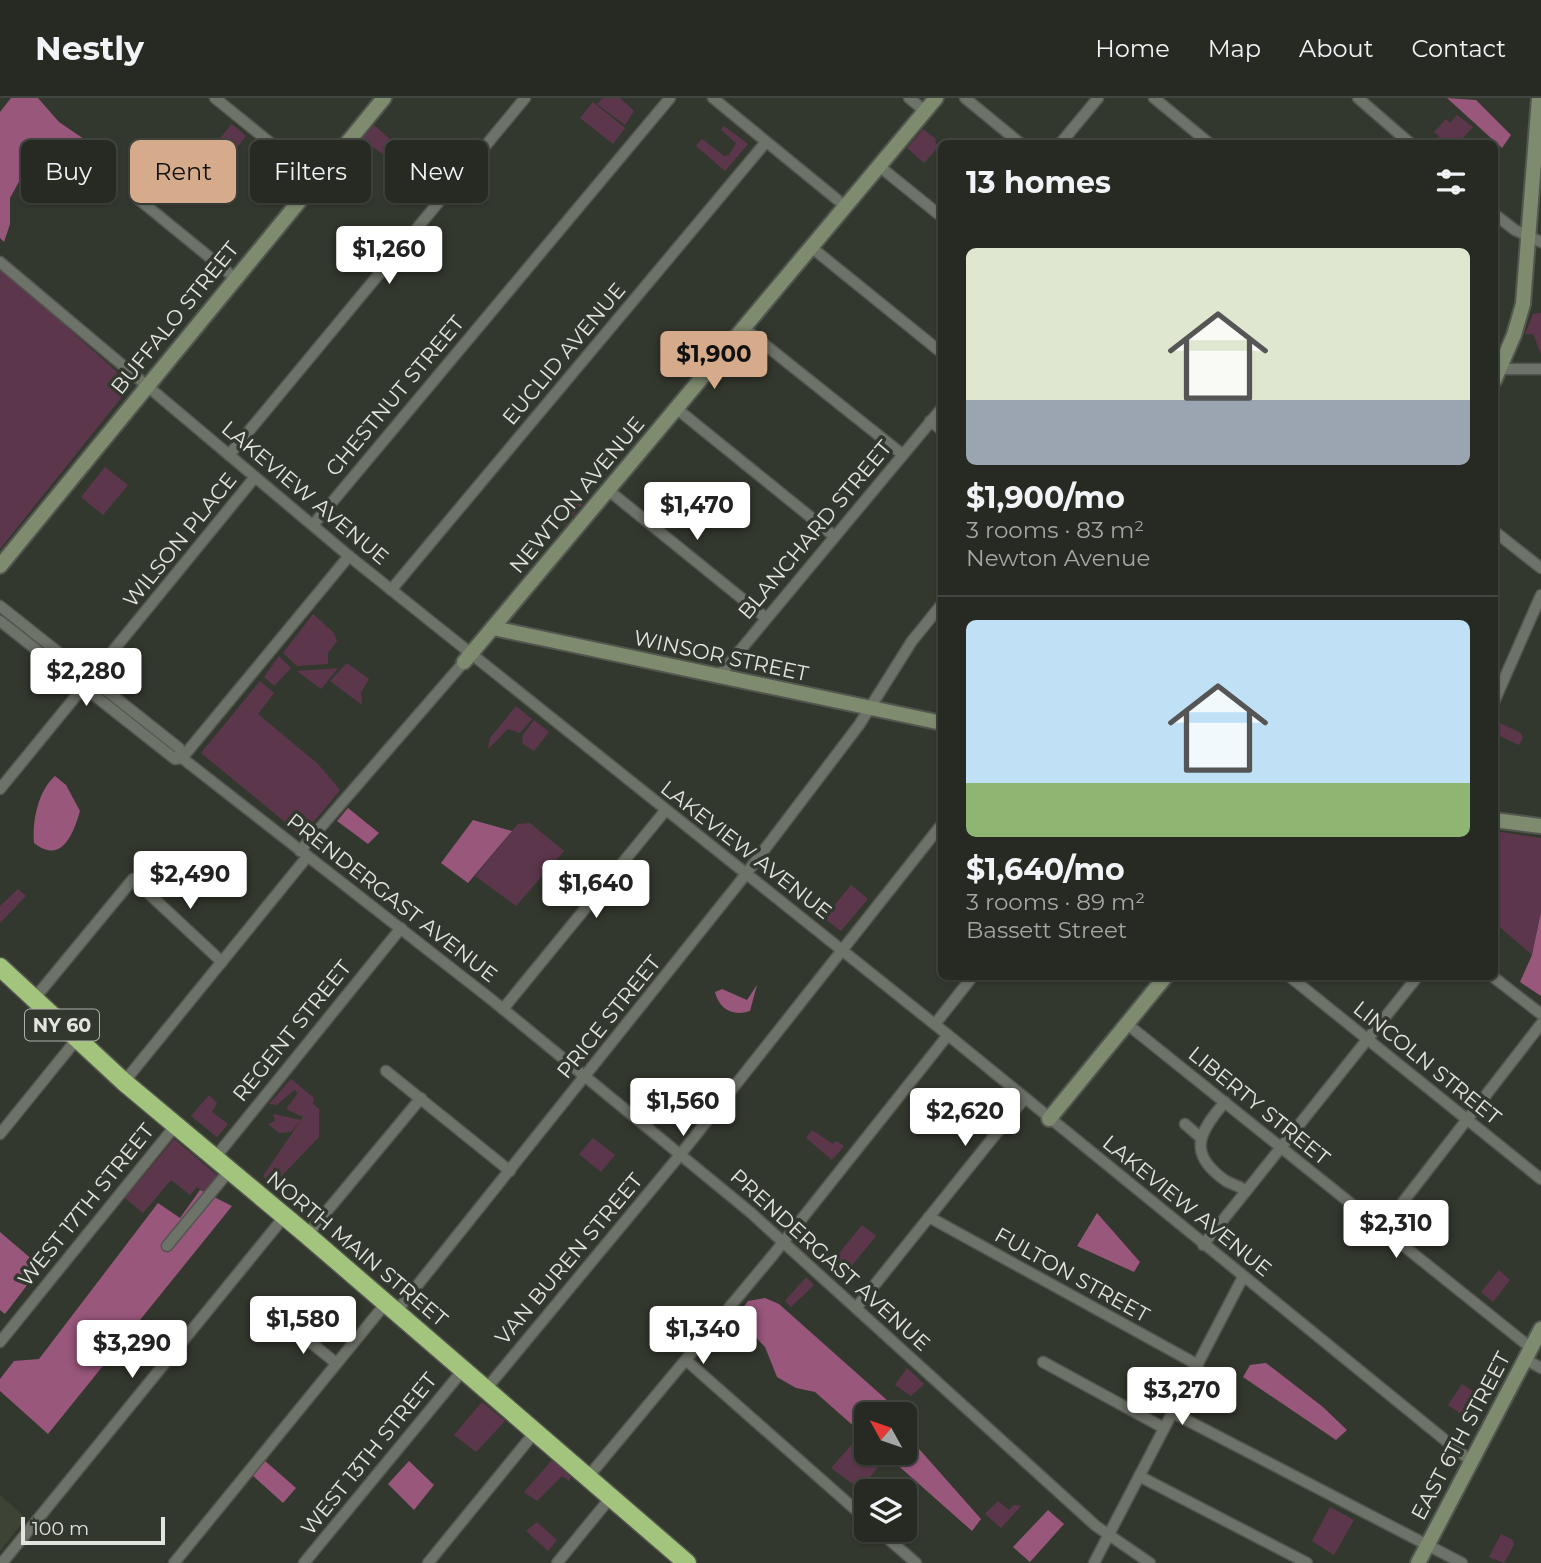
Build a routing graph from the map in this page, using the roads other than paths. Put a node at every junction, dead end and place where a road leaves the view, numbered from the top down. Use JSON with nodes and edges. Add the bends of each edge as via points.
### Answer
{"nodes":[{"id":1,"x":215,"y":98,"type":"edge"},
{"id":2,"x":384,"y":98,"type":"edge"},
{"id":3,"x":525,"y":98,"type":"edge"},
{"id":4,"x":670,"y":98,"type":"edge"},
{"id":5,"x":713,"y":98,"type":"edge"},
{"id":6,"x":936,"y":98,"type":"edge"},
{"id":7,"x":965,"y":98,"type":"edge"},
{"id":8,"x":1098,"y":98,"type":"edge"},
{"id":9,"x":1154,"y":98,"type":"edge"},
{"id":10,"x":1358,"y":98,"type":"edge"},
{"id":11,"x":1539,"y":98,"type":"edge"},
{"id":12,"x":916,"y":103,"type":"edge"},
{"id":13,"x":267,"y":140,"type":"edge"},
{"id":14,"x":348,"y":140,"type":"edge"},
{"id":15,"x":1016,"y":140,"type":"edge"},
{"id":16,"x":1063,"y":140,"type":"edge"},
{"id":17,"x":1205,"y":140,"type":"edge"},
{"id":18,"x":1406,"y":140,"type":"edge"},
{"id":19,"x":766,"y":142,"type":"junction"},
{"id":20,"x":879,"y":166,"type":"junction"},
{"id":21,"x":143,"y":203,"type":"edge"},
{"id":22,"x":296,"y":203,"type":"edge"},
{"id":23,"x":845,"y":206,"type":"junction"},
{"id":24,"x":938,"y":214,"type":"edge"},
{"id":25,"x":1498,"y":217,"type":"edge"},
{"id":26,"x":1535,"y":240,"type":"edge"},
{"id":27,"x":811,"y":247,"type":"junction"},
{"id":28,"x":0,"y":262,"type":"edge"},
{"id":29,"x":235,"y":278,"type":"junction"},
{"id":30,"x":744,"y":328,"type":"junction"},
{"id":31,"x":938,"y":350,"type":"edge"},
{"id":32,"x":1498,"y":369,"type":"edge"},
{"id":33,"x":1541,"y":369,"type":"edge"},
{"id":34,"x":1498,"y":373,"type":"edge"},
{"id":35,"x":148,"y":385,"type":"junction"},
{"id":36,"x":677,"y":409,"type":"junction"},
{"id":37,"x":938,"y":412,"type":"edge"},
{"id":38,"x":930,"y":421,"type":"junction"},
{"id":39,"x":938,"y":427,"type":"edge"},
{"id":40,"x":902,"y":454,"type":"junction"},
{"id":41,"x":229,"y":455,"type":"junction"},
{"id":42,"x":255,"y":477,"type":"junction"},
{"id":43,"x":608,"y":489,"type":"junction"},
{"id":44,"x":313,"y":526,"type":"junction"},
{"id":45,"x":1498,"y":534,"type":"edge"},
{"id":46,"x":834,"y":536,"type":"junction"},
{"id":47,"x":349,"y":556,"type":"junction"},
{"id":48,"x":0,"y":566,"type":"edge"},
{"id":49,"x":1541,"y":568,"type":"edge"},
{"id":50,"x":391,"y":590,"type":"junction"},
{"id":51,"x":1541,"y":595,"type":"edge"},
{"id":52,"x":0,"y":606,"type":"edge"},
{"id":53,"x":938,"y":609,"type":"edge"},
{"id":54,"x":766,"y":618,"type":"junction"},
{"id":55,"x":0,"y":621,"type":"edge"},
{"id":56,"x":493,"y":628,"type":"junction"},
{"id":57,"x":468,"y":657,"type":"junction"},
{"id":58,"x":718,"y":677,"type":"junction"},
{"id":59,"x":91,"y":678,"type":"junction"},
{"id":60,"x":84,"y":687,"type":"junction"},
{"id":61,"x":1498,"y":693,"type":"edge"},
{"id":62,"x":869,"y":708,"type":"junction"},
{"id":63,"x":938,"y":722,"type":"edge"},
{"id":64,"x":182,"y":758,"type":"junction"},
{"id":65,"x":0,"y":789,"type":"edge"},
{"id":66,"x":665,"y":810,"type":"junction"},
{"id":67,"x":1498,"y":821,"type":"edge"},
{"id":68,"x":1541,"y":827,"type":"edge"},
{"id":69,"x":938,"y":829,"type":"edge"},
{"id":70,"x":303,"y":854,"type":"junction"},
{"id":71,"x":745,"y":875,"type":"junction"},
{"id":72,"x":401,"y":928,"type":"junction"},
{"id":73,"x":841,"y":949,"type":"junction"},
{"id":74,"x":222,"y":962,"type":"junction"},
{"id":75,"x":0,"y":967,"type":"edge"},
{"id":76,"x":970,"y":980,"type":"edge"},
{"id":77,"x":1163,"y":980,"type":"edge"},
{"id":78,"x":1294,"y":980,"type":"edge"},
{"id":79,"x":1415,"y":980,"type":"edge"},
{"id":80,"x":1497,"y":980,"type":"edge"},
{"id":81,"x":34,"y":999,"type":"junction"},
{"id":82,"x":503,"y":1009,"type":"junction"},
{"id":83,"x":1541,"y":1014,"type":"edge"},
{"id":84,"x":935,"y":1024,"type":"junction"},
{"id":85,"x":1127,"y":1024,"type":"junction"},
{"id":86,"x":1541,"y":1024,"type":"edge"},
{"id":87,"x":948,"y":1035,"type":"junction"},
{"id":88,"x":77,"y":1039,"type":"junction"},
{"id":89,"x":1367,"y":1040,"type":"junction"},
{"id":90,"x":386,"y":1071,"type":"dead end"},
{"id":91,"x":585,"y":1079,"type":"junction"},
{"id":92,"x":124,"y":1082,"type":"junction"},
{"id":93,"x":421,"y":1098,"type":"junction"},
{"id":94,"x":1024,"y":1099,"type":"junction"},
{"id":95,"x":1225,"y":1102,"type":"junction"},
{"id":96,"x":1049,"y":1119,"type":"junction"},
{"id":97,"x":1468,"y":1121,"type":"junction"},
{"id":98,"x":1185,"y":1124,"type":"dead end"},
{"id":99,"x":175,"y":1126,"type":"junction"},
{"id":100,"x":0,"y":1134,"type":"edge"},
{"id":101,"x":1202,"y":1138,"type":"junction"},
{"id":102,"x":1281,"y":1147,"type":"junction"},
{"id":103,"x":680,"y":1155,"type":"junction"},
{"id":104,"x":214,"y":1159,"type":"junction"},
{"id":105,"x":229,"y":1171,"type":"junction"},
{"id":106,"x":510,"y":1171,"type":"junction"},
{"id":107,"x":1541,"y":1179,"type":"edge"},
{"id":108,"x":1246,"y":1191,"type":"junction"},
{"id":109,"x":285,"y":1217,"type":"junction"},
{"id":110,"x":929,"y":1217,"type":"junction"},
{"id":111,"x":1382,"y":1229,"type":"junction"},
{"id":112,"x":307,"y":1236,"type":"junction"},
{"id":113,"x":783,"y":1242,"type":"junction"},
{"id":114,"x":1203,"y":1245,"type":"junction"},
{"id":115,"x":167,"y":1246,"type":"dead end"},
{"id":116,"x":1243,"y":1277,"type":"junction"},
{"id":117,"x":391,"y":1308,"type":"junction"},
{"id":118,"x":856,"y":1308,"type":"junction"},
{"id":119,"x":289,"y":1324,"type":"dead end"},
{"id":120,"x":1541,"y":1329,"type":"edge"},
{"id":121,"x":0,"y":1342,"type":"edge"},
{"id":122,"x":1533,"y":1360,"type":"edge"},
{"id":123,"x":687,"y":1361,"type":"junction"},
{"id":124,"x":1043,"y":1362,"type":"dead end"},
{"id":125,"x":336,"y":1363,"type":"junction"},
{"id":126,"x":1198,"y":1365,"type":"junction"},
{"id":127,"x":464,"y":1370,"type":"junction"},
{"id":128,"x":486,"y":1389,"type":"junction"},
{"id":129,"x":1173,"y":1413,"type":"junction"},
{"id":130,"x":1164,"y":1429,"type":"junction"},
{"id":131,"x":535,"y":1432,"type":"junction"},
{"id":132,"x":1472,"y":1462,"type":"junction"},
{"id":133,"x":1139,"y":1476,"type":"junction"},
{"id":134,"x":589,"y":1477,"type":"junction"},
{"id":135,"x":606,"y":1504,"type":"junction"},
{"id":136,"x":854,"y":1508,"type":"edge"},
{"id":137,"x":1108,"y":1536,"type":"junction"},
{"id":138,"x":892,"y":1542,"type":"edge"},
{"id":139,"x":1428,"y":1545,"type":"junction"},
{"id":140,"x":2,"y":1563,"type":"edge"},
{"id":141,"x":174,"y":1563,"type":"edge"},
{"id":142,"x":304,"y":1563,"type":"edge"},
{"id":143,"x":428,"y":1563,"type":"edge"},
{"id":144,"x":557,"y":1563,"type":"edge"},
{"id":145,"x":687,"y":1563,"type":"edge"},
{"id":146,"x":916,"y":1563,"type":"edge"},
{"id":147,"x":1094,"y":1563,"type":"edge"},
{"id":148,"x":1150,"y":1563,"type":"edge"},
{"id":149,"x":1307,"y":1563,"type":"edge"},
{"id":150,"x":1418,"y":1563,"type":"edge"},
{"id":151,"x":1462,"y":1563,"type":"edge"}],
"edges":[{"from":1,"to":13,"type":"street"},
{"from":2,"to":14,"type":"street","name":"BUFFALO STREET"},
{"from":3,"to":41,"type":"street"},
{"from":4,"to":44,"type":"street","name":"CHESTNUT STREET"},
{"from":5,"to":19,"type":"street"},
{"from":6,"to":12,"type":"street","name":"NEWTON AVENUE"},
{"from":7,"to":15,"type":"street"},
{"from":8,"to":16,"type":"street"},
{"from":9,"to":17,"type":"street"},
{"from":10,"to":18,"type":"street"},
{"from":11,"to":26,"type":"street"},
{"from":12,"to":20,"type":"street","name":"NEWTON AVENUE"},
{"from":19,"to":23,"type":"street"},
{"from":19,"to":50,"type":"street","name":"EUCLID AVENUE"},
{"from":20,"to":23,"type":"street","name":"NEWTON AVENUE"},
{"from":20,"to":24,"type":"street"},
{"from":21,"to":29,"type":"street"},
{"from":22,"to":29,"type":"street","name":"BUFFALO STREET"},
{"from":23,"to":27,"type":"street","name":"NEWTON AVENUE"},
{"from":25,"to":26,"type":"street"},
{"from":26,"to":32,"type":"street","via":[[1523,304]]},
{"from":27,"to":30,"type":"street","name":"NEWTON AVENUE"},
{"from":27,"to":31,"type":"street"},
{"from":28,"to":35,"type":"street","name":"LAKEVIEW AVENUE"},
{"from":29,"to":35,"type":"street","name":"BUFFALO STREET"},
{"from":30,"to":36,"type":"street","name":"NEWTON AVENUE"},
{"from":30,"to":40,"type":"street"},
{"from":33,"to":34,"type":"street"},
{"from":35,"to":41,"type":"street","name":"LAKEVIEW AVENUE"},
{"from":35,"to":48,"type":"street","name":"BUFFALO STREET"},
{"from":36,"to":43,"type":"street","name":"NEWTON AVENUE"},
{"from":36,"to":46,"type":"street"},
{"from":37,"to":38,"type":"street","name":"BLANCHARD STREET"},
{"from":38,"to":39,"type":"street"},
{"from":38,"to":40,"type":"street","name":"BLANCHARD STREET"},
{"from":40,"to":46,"type":"street","name":"BLANCHARD STREET"},
{"from":41,"to":42,"type":"street","name":"LAKEVIEW AVENUE"},
{"from":42,"to":44,"type":"street","name":"LAKEVIEW AVENUE"},
{"from":42,"to":59,"type":"street","name":"WILSON PLACE"},
{"from":43,"to":54,"type":"street"},
{"from":43,"to":56,"type":"street","name":"NEWTON AVENUE"},
{"from":44,"to":47,"type":"street","name":"LAKEVIEW AVENUE"},
{"from":45,"to":49,"type":"street"},
{"from":46,"to":54,"type":"street","name":"BLANCHARD STREET"},
{"from":47,"to":50,"type":"street","name":"LAKEVIEW AVENUE"},
{"from":47,"to":64,"type":"street"},
{"from":50,"to":57,"type":"street","name":"LAKEVIEW AVENUE"},
{"from":51,"to":61,"type":"street"},
{"from":52,"to":59,"type":"street"},
{"from":53,"to":62,"type":"street","name":"PRICE STREET"},
{"from":54,"to":58,"type":"street","name":"BLANCHARD STREET"},
{"from":55,"to":60,"type":"street"},
{"from":56,"to":57,"type":"street","name":"NEWTON AVENUE"},
{"from":56,"to":58,"type":"street","name":"WINSOR STREET"},
{"from":57,"to":66,"type":"street","name":"LAKEVIEW AVENUE"},
{"from":57,"to":70,"type":"street","name":"NEWTON AVENUE"},
{"from":58,"to":62,"type":"street","name":"WINSOR STREET"},
{"from":59,"to":60,"type":"street","name":"WILSON PLACE"},
{"from":59,"to":64,"type":"street","via":[[179,748]]},
{"from":60,"to":64,"type":"street","via":[[175,759]]},
{"from":60,"to":65,"type":"street","name":"WILSON PLACE"},
{"from":62,"to":63,"type":"street","name":"WINSOR STREET"},
{"from":62,"to":71,"type":"street","name":"PRICE STREET"},
{"from":64,"to":70,"type":"street","name":"PRENDERGAST AVENUE"},
{"from":66,"to":71,"type":"street","name":"LAKEVIEW AVENUE"},
{"from":66,"to":82,"type":"street"},
{"from":67,"to":68,"type":"street"},
{"from":69,"to":73,"type":"street","name":"VAN BUREN STREET"},
{"from":70,"to":72,"type":"street","name":"PRENDERGAST AVENUE"},
{"from":70,"to":74,"type":"street","name":"NEWTON AVENUE"},
{"from":71,"to":73,"type":"street","name":"LAKEVIEW AVENUE"},
{"from":71,"to":91,"type":"street","name":"PRICE STREET"},
{"from":72,"to":82,"type":"street","name":"PRENDERGAST AVENUE"},
{"from":72,"to":104,"type":"street","name":"REGENT STREET"},
{"from":73,"to":84,"type":"street","name":"LAKEVIEW AVENUE"},
{"from":73,"to":103,"type":"street","name":"VAN BUREN STREET"},
{"from":74,"to":81,"type":"street","via":[[133,879]]},
{"from":74,"to":92,"type":"street","name":"NEWTON AVENUE"},
{"from":75,"to":81,"type":"highway","name":"NORTH MAIN STREET","number":"NY 60"},
{"from":76,"to":84,"type":"street"},
{"from":77,"to":85,"type":"street"},
{"from":78,"to":89,"type":"street","name":"LINCOLN STREET"},
{"from":79,"to":89,"type":"street"},
{"from":80,"to":83,"type":"street"},
{"from":81,"to":88,"type":"highway","name":"NORTH MAIN STREET","number":"NY 60"},
{"from":82,"to":91,"type":"street","name":"PRENDERGAST AVENUE"},
{"from":84,"to":87,"type":"street","name":"LAKEVIEW AVENUE"},
{"from":85,"to":95,"type":"street","name":"LIBERTY STREET"},
{"from":85,"to":96,"type":"street"},
{"from":86,"to":97,"type":"street"},
{"from":87,"to":94,"type":"street","name":"LAKEVIEW AVENUE"},
{"from":87,"to":113,"type":"street"},
{"from":88,"to":92,"type":"highway","name":"NORTH MAIN STREET","number":"NY 60"},
{"from":88,"to":100,"type":"street"},
{"from":89,"to":97,"type":"street","name":"LINCOLN STREET"},
{"from":89,"to":102,"type":"street"},
{"from":90,"to":93,"type":"street"},
{"from":91,"to":103,"type":"street","name":"PRENDERGAST AVENUE"},
{"from":91,"to":106,"type":"street","name":"PRICE STREET"},
{"from":92,"to":99,"type":"highway","name":"NORTH MAIN STREET","number":"NY 60"},
{"from":93,"to":106,"type":"street"},
{"from":93,"to":112,"type":"street"},
{"from":94,"to":96,"type":"street","name":"LAKEVIEW AVENUE"},
{"from":94,"to":110,"type":"street"},
{"from":95,"to":101,"type":"street"},
{"from":95,"to":102,"type":"street","name":"LIBERTY STREET"},
{"from":96,"to":114,"type":"street","name":"LAKEVIEW AVENUE"},
{"from":97,"to":107,"type":"street","name":"LINCOLN STREET"},
{"from":97,"to":111,"type":"street"},
{"from":98,"to":101,"type":"street"},
{"from":99,"to":104,"type":"highway","name":"NORTH MAIN STREET","number":"NY 60"},
{"from":99,"to":121,"type":"street","name":"WEST 17TH STREET"},
{"from":101,"to":108,"type":"street","via":[[1205,1163]]},
{"from":102,"to":108,"type":"street"},
{"from":102,"to":111,"type":"street","name":"LIBERTY STREET"},
{"from":103,"to":113,"type":"street","name":"PRENDERGAST AVENUE"},
{"from":103,"to":128,"type":"street","name":"VAN BUREN STREET"},
{"from":104,"to":105,"type":"highway","name":"NORTH MAIN STREET","number":"NY 60"},
{"from":105,"to":109,"type":"highway","name":"NORTH MAIN STREET","number":"NY 60"},
{"from":105,"to":115,"type":"street"},
{"from":106,"to":117,"type":"street","name":"PRICE STREET"},
{"from":108,"to":114,"type":"street"},
{"from":109,"to":112,"type":"highway","name":"NORTH MAIN STREET","number":"NY 60"},
{"from":109,"to":140,"type":"street"},
{"from":110,"to":118,"type":"street"},
{"from":110,"to":126,"type":"street","name":"FULTON STREET"},
{"from":111,"to":122,"type":"street","name":"LIBERTY STREET"},
{"from":112,"to":117,"type":"highway","name":"NORTH MAIN STREET","number":"NY 60"},
{"from":113,"to":118,"type":"street","name":"PRENDERGAST AVENUE"},
{"from":113,"to":123,"type":"street"},
{"from":114,"to":116,"type":"street","name":"LAKEVIEW AVENUE"},
{"from":116,"to":126,"type":"street"},
{"from":116,"to":132,"type":"street","name":"LAKEVIEW AVENUE"},
{"from":117,"to":125,"type":"street","name":"PRICE STREET"},
{"from":117,"to":127,"type":"highway","name":"NORTH MAIN STREET","number":"NY 60"},
{"from":118,"to":137,"type":"street","name":"PRENDERGAST AVENUE"},
{"from":119,"to":125,"type":"street"},
{"from":120,"to":122,"type":"street","name":"EAST 6TH STREET"},
{"from":122,"to":132,"type":"street","name":"EAST 6TH STREET"},
{"from":123,"to":134,"type":"street"},
{"from":123,"to":136,"type":"street"},
{"from":124,"to":130,"type":"street"},
{"from":125,"to":141,"type":"street","name":"PRICE STREET"},
{"from":126,"to":129,"type":"street"},
{"from":127,"to":128,"type":"highway","name":"NORTH MAIN STREET","number":"NY 60"},
{"from":127,"to":142,"type":"street","name":"WEST 13TH STREET"},
{"from":128,"to":131,"type":"highway","name":"NORTH MAIN STREET","number":"NY 60"},
{"from":129,"to":130,"type":"street"},
{"from":129,"to":139,"type":"street"},
{"from":130,"to":133,"type":"street"},
{"from":131,"to":134,"type":"highway","name":"NORTH MAIN STREET","number":"NY 60"},
{"from":131,"to":143,"type":"street"},
{"from":132,"to":139,"type":"street","name":"EAST 6TH STREET"},
{"from":133,"to":137,"type":"street"},
{"from":133,"to":149,"type":"street"},
{"from":134,"to":135,"type":"highway","name":"NORTH MAIN STREET","number":"NY 60"},
{"from":135,"to":144,"type":"street"},
{"from":135,"to":145,"type":"highway","name":"NORTH MAIN STREET","number":"NY 60"},
{"from":137,"to":147,"type":"street"},
{"from":137,"to":148,"type":"street","name":"PRENDERGAST AVENUE"},
{"from":138,"to":146,"type":"street"},
{"from":139,"to":150,"type":"street","name":"EAST 6TH STREET"},
{"from":139,"to":151,"type":"street"}]}
